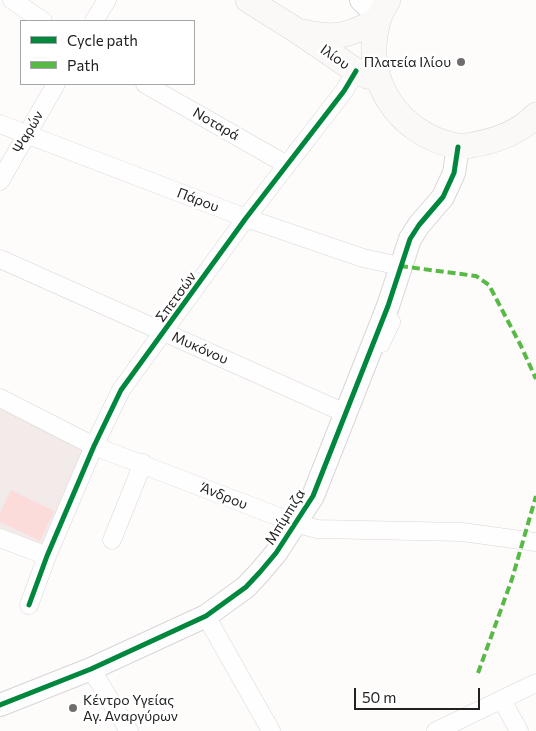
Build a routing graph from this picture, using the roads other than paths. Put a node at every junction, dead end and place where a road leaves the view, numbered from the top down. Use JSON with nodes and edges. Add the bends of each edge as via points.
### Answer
{"nodes":[{"id":1,"x":12,"y":0,"type":"edge"},
{"id":2,"x":107,"y":0,"type":"edge"},
{"id":3,"x":248,"y":0,"type":"edge"},
{"id":4,"x":361,"y":0,"type":"edge"},
{"id":5,"x":381,"y":13,"type":"edge"},
{"id":6,"x":42,"y":20,"type":"edge"},
{"id":7,"x":95,"y":20,"type":"edge"},
{"id":8,"x":296,"y":30,"type":"junction"},
{"id":9,"x":367,"y":75,"type":"junction"},
{"id":10,"x":55,"y":85,"type":"edge"},
{"id":11,"x":147,"y":85,"type":"edge"},
{"id":12,"x":536,"y":115,"type":"edge"},
{"id":13,"x":0,"y":124,"type":"edge"},
{"id":14,"x":26,"y":134,"type":"junction"},
{"id":15,"x":458,"y":147,"type":"junction"},
{"id":16,"x":287,"y":165,"type":"junction"},
{"id":17,"x":0,"y":181,"type":"edge"},
{"id":18,"x":246,"y":218,"type":"junction"},
{"id":19,"x":0,"y":259,"type":"edge"},
{"id":20,"x":400,"y":266,"type":"junction"},
{"id":21,"x":164,"y":332,"type":"junction"},
{"id":22,"x":0,"y":398,"type":"edge"},
{"id":23,"x":345,"y":413,"type":"junction"},
{"id":24,"x":94,"y":446,"type":"junction"},
{"id":25,"x":143,"y":463,"type":"junction"},
{"id":26,"x":295,"y":523,"type":"junction"},
{"id":27,"x":0,"y":538,"type":"edge"},
{"id":28,"x":112,"y":540,"type":"dead end"},
{"id":29,"x":536,"y":542,"type":"edge"},
{"id":30,"x":47,"y":556,"type":"junction"},
{"id":31,"x":29,"y":605,"type":"dead end"},
{"id":32,"x":206,"y":616,"type":"junction"},
{"id":33,"x":91,"y":669,"type":"junction"},
{"id":34,"x":536,"y":683,"type":"edge"},
{"id":35,"x":502,"y":700,"type":"junction"},
{"id":36,"x":0,"y":705,"type":"edge"},
{"id":37,"x":439,"y":729,"type":"edge"},
{"id":38,"x":129,"y":731,"type":"edge"},
{"id":39,"x":271,"y":731,"type":"edge"},
{"id":40,"x":520,"y":731,"type":"edge"}],
"edges":[{"from":1,"to":6,"type":"street"},
{"from":2,"to":7,"type":"street"},
{"from":3,"to":8,"type":"main road","name":"Ιλίου"},
{"from":4,"to":5,"type":"street"},
{"from":5,"to":8,"type":"main road","name":"Ιλίου","via":[[352,33],[322,37]]},
{"from":5,"to":9,"type":"main road"},
{"from":8,"to":9,"type":"main road","name":"Ιλίου"},
{"from":9,"to":15,"type":"main road","via":[[409,124]]},
{"from":9,"to":16,"type":"street","name":"Σπετσών","via":[[338,98]]},
{"from":10,"to":14,"type":"street","name":"Ψαρών"},
{"from":11,"to":16,"type":"street","name":"Νοταρά"},
{"from":12,"to":15,"type":"main road","via":[[515,132],[498,140]]},
{"from":13,"to":14,"type":"street","name":"Πάρου"},
{"from":14,"to":17,"type":"street","name":"Ψαρών"},
{"from":14,"to":18,"type":"street","name":"Πάρου"},
{"from":15,"to":20,"type":"street","name":"Μπίμπιζα","via":[[454,173],[443,197],[410,238]]},
{"from":16,"to":18,"type":"street","name":"Σπετσών"},
{"from":18,"to":20,"type":"street","name":"Πάρου","via":[[363,258]]},
{"from":18,"to":21,"type":"street","name":"Σπετσών"},
{"from":19,"to":21,"type":"street","name":"Μυκόνου"},
{"from":20,"to":23,"type":"street","name":"Μπίμπιζα","via":[[388,306]]},
{"from":21,"to":23,"type":"street","name":"Μυκόνου"},
{"from":21,"to":24,"type":"street","name":"Σπετσών","via":[[121,390]]},
{"from":22,"to":24,"type":"street","name":"Άνδρου"},
{"from":23,"to":26,"type":"street","name":"Μπίμπιζα","via":[[312,496]]},
{"from":24,"to":25,"type":"street","name":"Άνδρου"},
{"from":24,"to":30,"type":"street","name":"Σπετσών"},
{"from":25,"to":26,"type":"street","name":"Άνδρου"},
{"from":25,"to":28,"type":"street"},
{"from":26,"to":29,"type":"street","name":"Άνδρου","via":[[317,529],[462,532]]},
{"from":26,"to":32,"type":"street","name":"Μπίμπιζα","via":[[276,553],[246,587]]},
{"from":27,"to":30,"type":"street"},
{"from":30,"to":31,"type":"street","name":"Σπετσών"},
{"from":32,"to":33,"type":"street","name":"Μπίμπιζα"},
{"from":32,"to":39,"type":"street"},
{"from":33,"to":36,"type":"street","name":"Μπίμπιζα"},
{"from":33,"to":38,"type":"street"},
{"from":34,"to":35,"type":"street"},
{"from":35,"to":37,"type":"street"},
{"from":35,"to":40,"type":"street"}]}
